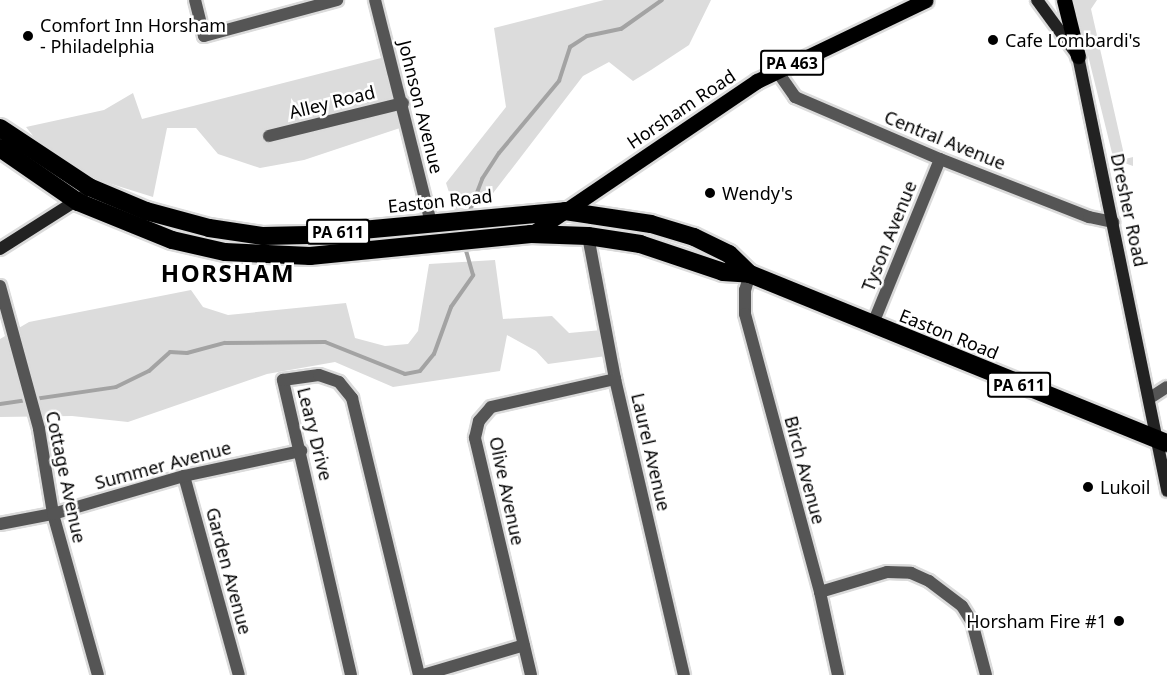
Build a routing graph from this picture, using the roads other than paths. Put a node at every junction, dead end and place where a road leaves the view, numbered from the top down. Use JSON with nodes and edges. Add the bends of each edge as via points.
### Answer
{"nodes":[{"id":1,"x":195,"y":0,"type":"edge"},
{"id":2,"x":337,"y":0,"type":"edge"},
{"id":3,"x":375,"y":0,"type":"edge"},
{"id":4,"x":926,"y":0,"type":"edge"},
{"id":5,"x":1037,"y":0,"type":"edge"},
{"id":6,"x":1064,"y":0,"type":"edge"},
{"id":7,"x":1078,"y":56,"type":"junction"},
{"id":8,"x":777,"y":71,"type":"junction"},
{"id":9,"x":403,"y":103,"type":"junction"},
{"id":10,"x":0,"y":128,"type":"edge"},
{"id":11,"x":269,"y":136,"type":"dead end"},
{"id":12,"x":0,"y":148,"type":"edge"},
{"id":13,"x":940,"y":159,"type":"junction"},
{"id":14,"x":89,"y":187,"type":"junction"},
{"id":15,"x":78,"y":202,"type":"junction"},
{"id":16,"x":565,"y":211,"type":"junction"},
{"id":17,"x":1113,"y":222,"type":"junction"},
{"id":18,"x":431,"y":223,"type":"junction"},
{"id":19,"x":531,"y":234,"type":"junction"},
{"id":20,"x":588,"y":236,"type":"junction"},
{"id":21,"x":0,"y":249,"type":"edge"},
{"id":22,"x":750,"y":274,"type":"junction"},
{"id":23,"x":0,"y":286,"type":"edge"},
{"id":24,"x":872,"y":326,"type":"junction"},
{"id":25,"x":615,"y":379,"type":"junction"},
{"id":26,"x":1167,"y":387,"type":"edge"},
{"id":27,"x":1150,"y":398,"type":"junction"},
{"id":28,"x":1162,"y":441,"type":"edge"},
{"id":29,"x":301,"y":451,"type":"junction"},
{"id":30,"x":184,"y":476,"type":"junction"},
{"id":31,"x":1167,"y":491,"type":"edge"},
{"id":32,"x":53,"y":514,"type":"junction"},
{"id":33,"x":0,"y":524,"type":"edge"},
{"id":34,"x":820,"y":592,"type":"junction"},
{"id":35,"x":524,"y":645,"type":"junction"},
{"id":36,"x":98,"y":675,"type":"edge"},
{"id":37,"x":239,"y":675,"type":"edge"},
{"id":38,"x":351,"y":675,"type":"edge"},
{"id":39,"x":421,"y":675,"type":"edge"},
{"id":40,"x":531,"y":675,"type":"edge"},
{"id":41,"x":684,"y":675,"type":"edge"},
{"id":42,"x":837,"y":675,"type":"edge"},
{"id":43,"x":986,"y":675,"type":"edge"}],
"edges":[{"from":1,"to":2,"type":"street","via":[[204,36]]},
{"from":3,"to":9,"type":"street","name":"Johnson Avenue"},
{"from":4,"to":8,"type":"main road","name":"Horsham Road","number":"PA 463"},
{"from":5,"to":7,"type":"main road","name":"Dresher Road"},
{"from":6,"to":7,"type":"main road"},
{"from":7,"to":17,"type":"main road","name":"Dresher Road"},
{"from":8,"to":13,"type":"street","name":"Central Avenue","via":[[795,97]]},
{"from":8,"to":16,"type":"main road","name":"Horsham Road","number":"PA 463"},
{"from":9,"to":11,"type":"street","name":"Alley Road"},
{"from":9,"to":18,"type":"street","name":"Johnson Avenue"},
{"from":10,"to":14,"type":"highway","name":"Easton Road","number":"PA 611"},
{"from":12,"to":15,"type":"highway","name":"Easton Road","number":"PA 611"},
{"from":13,"to":17,"type":"street","name":"Central Avenue","via":[[1089,218]]},
{"from":13,"to":24,"type":"street","name":"Tyson Avenue"},
{"from":14,"to":15,"type":"main road"},
{"from":14,"to":18,"type":"highway","name":"Easton Road","number":"PA 611","via":[[146,211],[237,234],[308,235]]},
{"from":15,"to":19,"type":"highway","name":"Easton Road","number":"PA 611","via":[[172,240],[234,253],[310,256]]},
{"from":15,"to":21,"type":"main road"},
{"from":16,"to":18,"type":"highway","name":"Easton Road","number":"PA 611"},
{"from":16,"to":19,"type":"main road","name":"Horsham Road","number":"PA 463"},
{"from":16,"to":22,"type":"highway","name":"Easton Road","number":"PA 611","via":[[635,220],[694,237],[729,254]]},
{"from":17,"to":27,"type":"main road","name":"Dresher Road"},
{"from":19,"to":20,"type":"highway","name":"Easton Road","number":"PA 611"},
{"from":20,"to":22,"type":"highway","name":"Easton Road","number":"PA 611","via":[[640,244],[723,272]]},
{"from":20,"to":25,"type":"street","name":"Laurel Avenue"},
{"from":22,"to":24,"type":"highway","name":"Easton Road","number":"PA 611"},
{"from":22,"to":34,"type":"street","name":"Birch Avenue","via":[[745,314]]},
{"from":23,"to":32,"type":"street","name":"Cottage Avenue","via":[[39,429]]},
{"from":24,"to":28,"type":"highway","name":"Easton Road","number":"PA 611"},
{"from":25,"to":35,"type":"street","name":"Olive Avenue","via":[[490,407],[479,421],[475,438]]},
{"from":25,"to":41,"type":"street","name":"Laurel Avenue"},
{"from":26,"to":27,"type":"street"},
{"from":27,"to":28,"type":"main road","name":"Dresher Road"},
{"from":28,"to":31,"type":"main road","name":"Dresher Road"},
{"from":29,"to":30,"type":"street","name":"Summer Avenue"},
{"from":29,"to":38,"type":"street","name":"Leary Drive"},
{"from":29,"to":39,"type":"street","name":"Leary Drive","via":[[283,380],[319,375],[339,382],[352,398]]},
{"from":30,"to":32,"type":"street","name":"Summer Avenue"},
{"from":30,"to":37,"type":"street","name":"Garden Avenue"},
{"from":32,"to":33,"type":"street","name":"Summer Avenue"},
{"from":32,"to":36,"type":"street","name":"Cottage Avenue"},
{"from":34,"to":42,"type":"street","name":"Birch Avenue"},
{"from":34,"to":43,"type":"street","via":[[887,572],[911,573],[929,581],[962,606],[972,622]]},
{"from":35,"to":39,"type":"street","name":"Leary Drive"},
{"from":35,"to":40,"type":"street","name":"Olive Avenue"}]}
